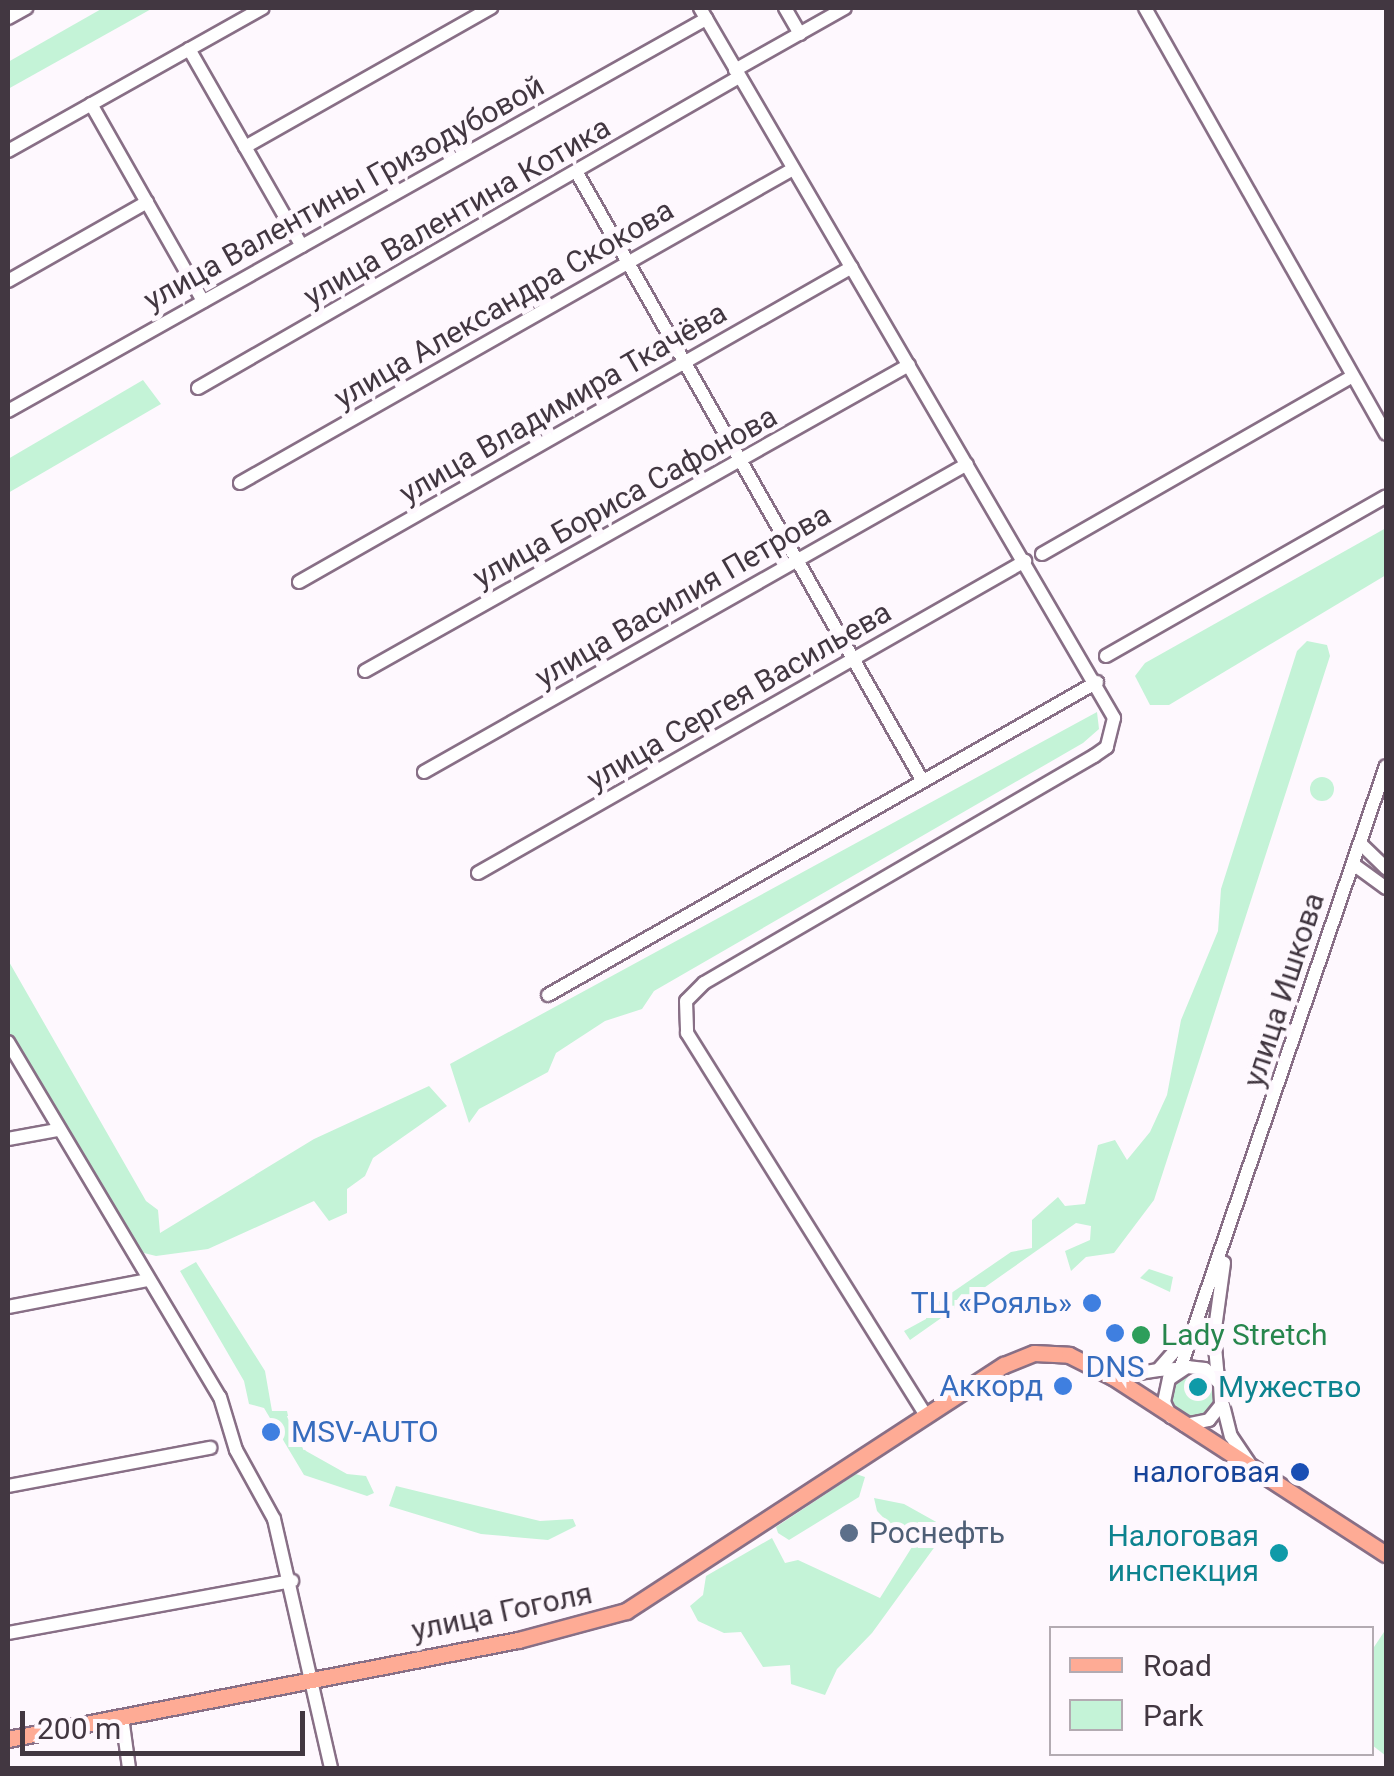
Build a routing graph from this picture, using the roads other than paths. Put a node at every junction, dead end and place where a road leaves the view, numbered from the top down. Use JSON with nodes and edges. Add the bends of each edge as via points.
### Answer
{"nodes":[{"id":1,"x":26,"y":8,"type":"edge"},
{"id":2,"x":263,"y":8,"type":"edge"},
{"id":3,"x":492,"y":8,"type":"edge"},
{"id":4,"x":785,"y":8,"type":"edge"},
{"id":5,"x":845,"y":8,"type":"edge"},
{"id":6,"x":1145,"y":8,"type":"edge"},
{"id":7,"x":703,"y":13,"type":"edge"},
{"id":8,"x":8,"y":18,"type":"edge"},
{"id":9,"x":800,"y":34,"type":"junction"},
{"id":10,"x":189,"y":49,"type":"junction"},
{"id":11,"x":737,"y":73,"type":"junction"},
{"id":12,"x":91,"y":104,"type":"junction"},
{"id":13,"x":245,"y":147,"type":"junction"},
{"id":14,"x":8,"y":151,"type":"edge"},
{"id":15,"x":792,"y":168,"type":"junction"},
{"id":16,"x":576,"y":173,"type":"junction"},
{"id":17,"x":147,"y":202,"type":"junction"},
{"id":18,"x":302,"y":246,"type":"junction"},
{"id":19,"x":625,"y":265,"type":"junction"},
{"id":20,"x":852,"y":267,"type":"junction"},
{"id":21,"x":8,"y":281,"type":"edge"},
{"id":22,"x":203,"y":301,"type":"junction"},
{"id":23,"x":682,"y":363,"type":"junction"},
{"id":24,"x":908,"y":365,"type":"junction"},
{"id":25,"x":1353,"y":376,"type":"junction"},
{"id":26,"x":198,"y":388,"type":"dead end"},
{"id":27,"x":8,"y":411,"type":"edge"},
{"id":28,"x":1386,"y":434,"type":"edge"},
{"id":29,"x":739,"y":462,"type":"junction"},
{"id":30,"x":967,"y":464,"type":"junction"},
{"id":31,"x":240,"y":483,"type":"dead end"},
{"id":32,"x":1386,"y":496,"type":"edge"},
{"id":33,"x":1042,"y":554,"type":"dead end"},
{"id":34,"x":796,"y":560,"type":"junction"},
{"id":35,"x":1025,"y":561,"type":"junction"},
{"id":36,"x":299,"y":582,"type":"dead end"},
{"id":37,"x":1106,"y":656,"type":"dead end"},
{"id":38,"x":852,"y":661,"type":"junction"},
{"id":39,"x":365,"y":671,"type":"dead end"},
{"id":40,"x":1097,"y":682,"type":"junction"},
{"id":41,"x":1386,"y":766,"type":"edge"},
{"id":42,"x":424,"y":772,"type":"dead end"},
{"id":43,"x":922,"y":780,"type":"junction"},
{"id":44,"x":1361,"y":844,"type":"junction"},
{"id":45,"x":1353,"y":864,"type":"junction"},
{"id":46,"x":1386,"y":868,"type":"edge"},
{"id":47,"x":478,"y":873,"type":"dead end"},
{"id":48,"x":1386,"y":888,"type":"edge"},
{"id":49,"x":548,"y":995,"type":"dead end"},
{"id":50,"x":8,"y":1042,"type":"edge"},
{"id":51,"x":57,"y":1130,"type":"junction"},
{"id":52,"x":8,"y":1139,"type":"edge"},
{"id":53,"x":1230,"y":1230,"type":"junction"},
{"id":54,"x":148,"y":1280,"type":"junction"},
{"id":55,"x":8,"y":1308,"type":"edge"},
{"id":56,"x":1191,"y":1332,"type":"junction"},
{"id":57,"x":1180,"y":1369,"type":"junction"},
{"id":58,"x":1158,"y":1370,"type":"junction"},
{"id":59,"x":1112,"y":1378,"type":"junction"},
{"id":60,"x":1218,"y":1379,"type":"junction"},
{"id":61,"x":1222,"y":1401,"type":"junction"},
{"id":62,"x":926,"y":1416,"type":"junction"},
{"id":63,"x":1177,"y":1421,"type":"junction"},
{"id":64,"x":210,"y":1448,"type":"dead end"},
{"id":65,"x":1257,"y":1472,"type":"junction"},
{"id":66,"x":8,"y":1486,"type":"edge"},
{"id":67,"x":1386,"y":1554,"type":"edge"},
{"id":68,"x":292,"y":1581,"type":"junction"},
{"id":69,"x":8,"y":1633,"type":"edge"},
{"id":70,"x":308,"y":1680,"type":"junction"},
{"id":71,"x":122,"y":1717,"type":"junction"},
{"id":72,"x":8,"y":1739,"type":"edge"},
{"id":73,"x":128,"y":1768,"type":"edge"},
{"id":74,"x":331,"y":1768,"type":"edge"}],
"edges":[{"from":1,"to":8,"type":"street"},
{"from":2,"to":10,"type":"street"},
{"from":3,"to":13,"type":"street"},
{"from":4,"to":9,"type":"street"},
{"from":5,"to":9,"type":"street","name":"улица Валентина Котика"},
{"from":6,"to":25,"type":"street"},
{"from":7,"to":11,"type":"street"},
{"from":7,"to":18,"type":"street","name":"улица Валентины Гризодубовой"},
{"from":9,"to":11,"type":"street","name":"улица Валентина Котика"},
{"from":10,"to":12,"type":"street"},
{"from":10,"to":13,"type":"street"},
{"from":11,"to":15,"type":"street"},
{"from":11,"to":16,"type":"street","name":"улица Валентина Котика"},
{"from":12,"to":14,"type":"street"},
{"from":12,"to":17,"type":"street"},
{"from":13,"to":18,"type":"street"},
{"from":15,"to":19,"type":"street","name":"улица Александра Скокова"},
{"from":15,"to":20,"type":"street"},
{"from":16,"to":19,"type":"street"},
{"from":16,"to":26,"type":"street","name":"улица Валентина Котика"},
{"from":17,"to":21,"type":"street"},
{"from":17,"to":22,"type":"street"},
{"from":18,"to":22,"type":"street","name":"улица Валентины Гризодубовой"},
{"from":19,"to":23,"type":"street"},
{"from":19,"to":31,"type":"street","name":"улица Александра Скокова"},
{"from":20,"to":23,"type":"street","name":"улица Владимира Ткачёва"},
{"from":20,"to":24,"type":"street"},
{"from":22,"to":27,"type":"street","name":"улица Валентины Гризодубовой"},
{"from":23,"to":29,"type":"street"},
{"from":23,"to":36,"type":"street","name":"улица Владимира Ткачёва"},
{"from":24,"to":29,"type":"street","name":"улица Бориса Сафонова"},
{"from":24,"to":30,"type":"street"},
{"from":25,"to":28,"type":"street"},
{"from":25,"to":33,"type":"street"},
{"from":29,"to":34,"type":"street"},
{"from":29,"to":39,"type":"street","name":"улица Бориса Сафонова"},
{"from":30,"to":34,"type":"street","name":"улица Василия Петрова"},
{"from":30,"to":35,"type":"street"},
{"from":32,"to":37,"type":"street"},
{"from":34,"to":38,"type":"street"},
{"from":34,"to":42,"type":"street","name":"улица Василия Петрова"},
{"from":35,"to":38,"type":"street","name":"улица Сергея Васильева"},
{"from":35,"to":40,"type":"street"},
{"from":38,"to":43,"type":"street"},
{"from":38,"to":47,"type":"street","name":"улица Сергея Васильева"},
{"from":40,"to":43,"type":"street"},
{"from":40,"to":62,"type":"street","via":[[1114,718],[1107,748],[704,983],[684,1011],[688,1033],[767,1168]]},
{"from":41,"to":44,"type":"street","name":"улица Ишкова"},
{"from":43,"to":49,"type":"street"},
{"from":44,"to":45,"type":"street","name":"улица Ишкова"},
{"from":44,"to":46,"type":"street"},
{"from":45,"to":48,"type":"street"},
{"from":45,"to":53,"type":"street","name":"улица Ишкова"},
{"from":50,"to":51,"type":"street"},
{"from":51,"to":52,"type":"street"},
{"from":51,"to":54,"type":"street"},
{"from":53,"to":56,"type":"street","name":"улица Ишкова"},
{"from":53,"to":60,"type":"street","name":"улица Ишкова","via":[[1217,1297]]},
{"from":54,"to":55,"type":"street"},
{"from":54,"to":68,"type":"street","via":[[220,1396],[236,1450],[274,1519]]},
{"from":56,"to":57,"type":"street","name":"улица Ишкова"},
{"from":56,"to":58,"type":"street"},
{"from":57,"to":58,"type":"street"},
{"from":57,"to":60,"type":"street","via":[[1196,1366]]},
{"from":57,"to":63,"type":"street","via":[[1164,1392]]},
{"from":58,"to":59,"type":"street"},
{"from":59,"to":62,"type":"main road","name":"улица Гоголя","via":[[1069,1355],[1034,1353]]},
{"from":59,"to":63,"type":"main road","name":"улица Гоголя"},
{"from":60,"to":61,"type":"street"},
{"from":61,"to":63,"type":"street","via":[[1209,1420]]},
{"from":61,"to":65,"type":"street","via":[[1231,1436]]},
{"from":62,"to":70,"type":"main road","name":"улица Гоголя","via":[[626,1611]]},
{"from":63,"to":65,"type":"main road","name":"улица Гоголя"},
{"from":64,"to":66,"type":"street"},
{"from":65,"to":67,"type":"main road","name":"улица Гоголя"},
{"from":68,"to":69,"type":"street"},
{"from":68,"to":70,"type":"street"},
{"from":70,"to":71,"type":"main road","name":"улица Гоголя"},
{"from":70,"to":74,"type":"street"},
{"from":71,"to":72,"type":"main road","name":"улица Гоголя"},
{"from":71,"to":73,"type":"street"}]}
